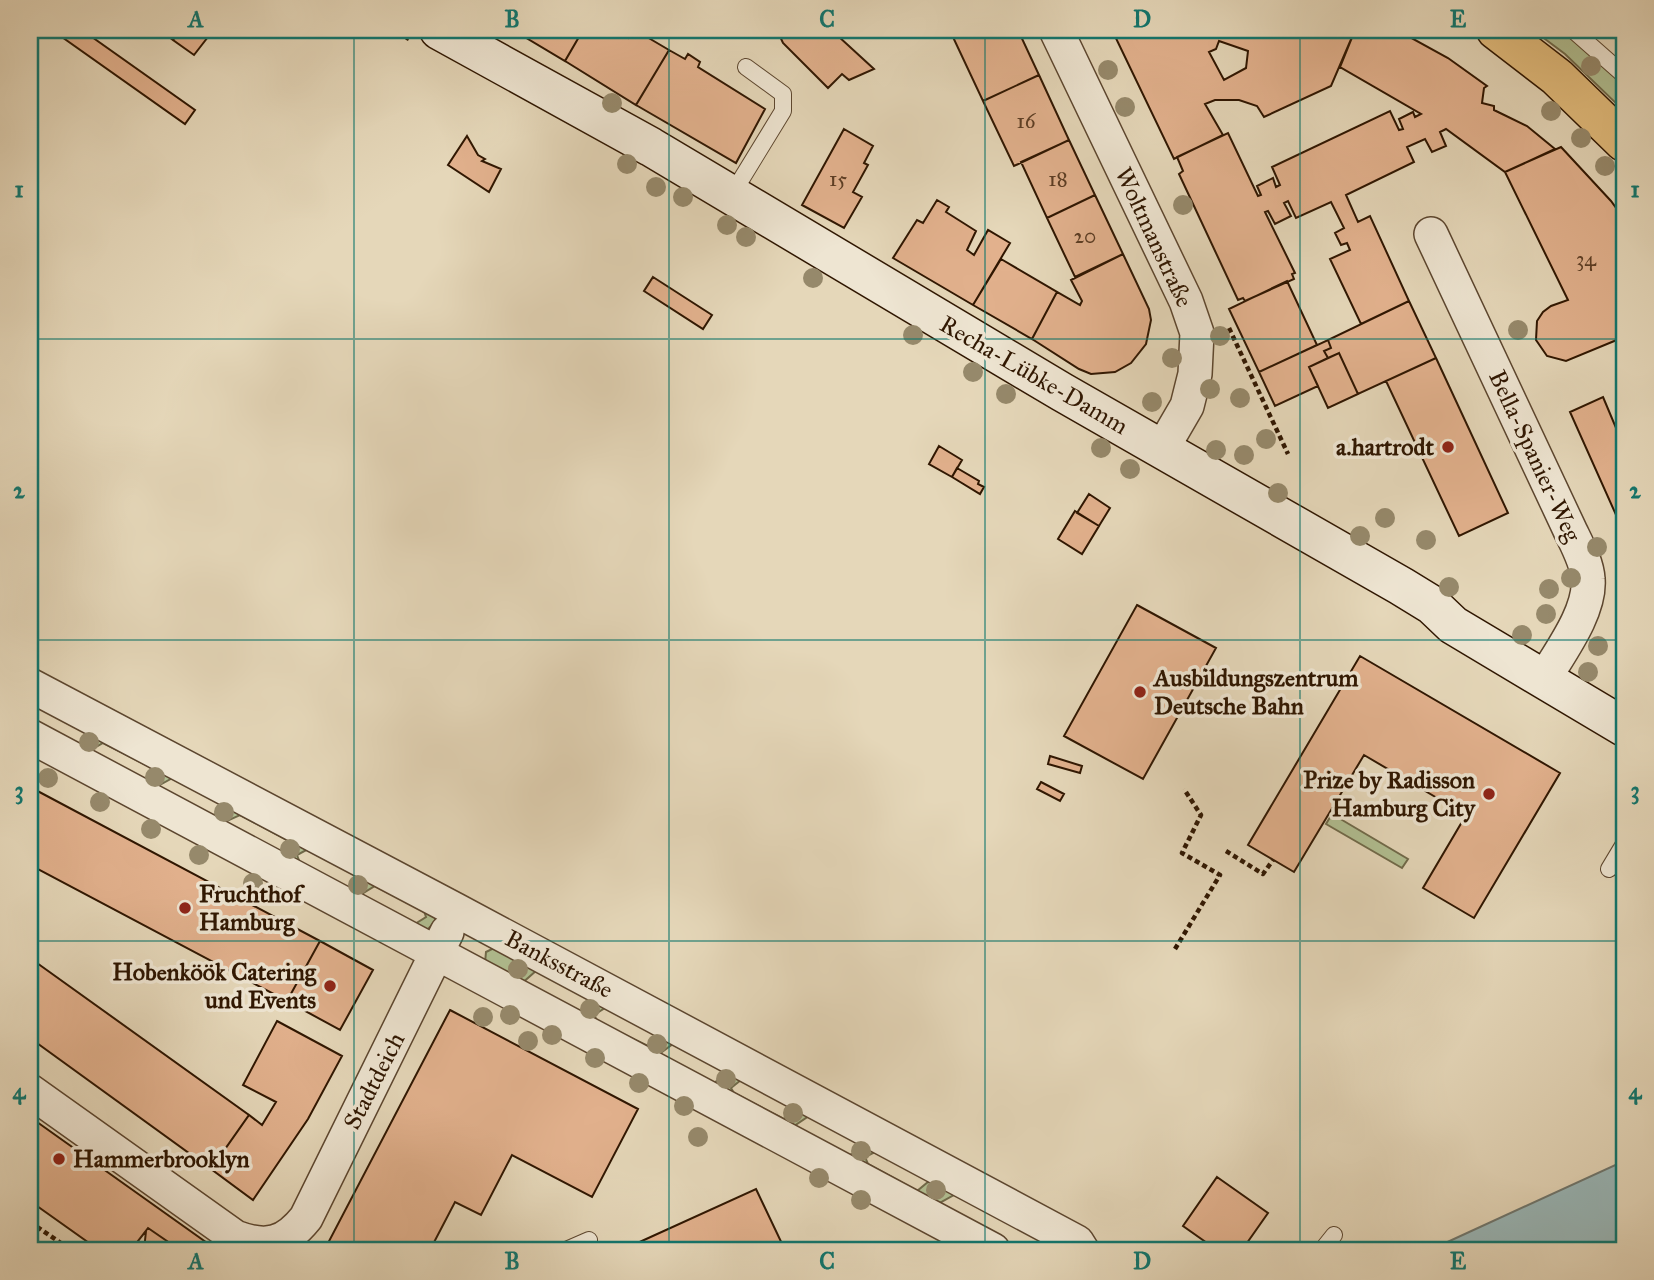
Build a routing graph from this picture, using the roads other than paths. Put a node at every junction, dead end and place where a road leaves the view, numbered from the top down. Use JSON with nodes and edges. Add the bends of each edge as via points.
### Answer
{"nodes":[{"id":1,"x":439,"y":30,"type":"edge"},
{"id":2,"x":1056,"y":30,"type":"edge"},
{"id":3,"x":1496,"y":30,"type":"edge"},
{"id":4,"x":1573,"y":30,"type":"edge"},
{"id":5,"x":746,"y":67,"type":"dead end"},
{"id":6,"x":1624,"y":75,"type":"edge"},
{"id":7,"x":1624,"y":142,"type":"edge"},
{"id":8,"x":731,"y":195,"type":"junction"},
{"id":9,"x":1432,"y":234,"type":"dead end"},
{"id":10,"x":1162,"y":449,"type":"junction"},
{"id":11,"x":1544,"y":679,"type":"junction"},
{"id":12,"x":30,"y":685,"type":"edge"},
{"id":13,"x":1624,"y":727,"type":"edge"},
{"id":14,"x":30,"y":736,"type":"edge"},
{"id":15,"x":1624,"y":844,"type":"edge"},
{"id":16,"x":1609,"y":869,"type":"dead end"},
{"id":17,"x":456,"y":909,"type":"junction"},
{"id":18,"x":438,"y":953,"type":"junction"},
{"id":19,"x":30,"y":1091,"type":"edge"},
{"id":20,"x":1334,"y":1235,"type":"dead end"},
{"id":21,"x":589,"y":1240,"type":"dead end"},
{"id":22,"x":280,"y":1246,"type":"edge"},
{"id":23,"x":566,"y":1250,"type":"edge"},
{"id":24,"x":993,"y":1250,"type":"edge"},
{"id":25,"x":1082,"y":1250,"type":"edge"},
{"id":26,"x":1322,"y":1250,"type":"edge"}],
"edges":[{"from":1,"to":8,"type":"main road","name":"Recha-Lübke-Damm"},
{"from":2,"to":10,"type":"street","name":"Woltmanstraße","via":[[1197,333],[1195,374],[1187,406]]},
{"from":3,"to":7,"type":"main road","via":[[1557,77]]},
{"from":4,"to":6,"type":"lane"},
{"from":5,"to":8,"type":"lane","via":[[783,94],[783,111]]},
{"from":8,"to":10,"type":"main road","name":"Recha-Lübke-Damm"},
{"from":9,"to":11,"type":"street","name":"Bella-Spanier-Weg","via":[[1588,578],[1588,596],[1576,625]]},
{"from":10,"to":11,"type":"main road","name":"Recha-Lübke-Damm","via":[[1401,586],[1453,625]]},
{"from":11,"to":13,"type":"main road","name":"Recha-Lübke-Damm"},
{"from":12,"to":17,"type":"street","name":"Banksstraße"},
{"from":14,"to":18,"type":"street","name":"Banksstraße"},
{"from":15,"to":16,"type":"lane"},
{"from":17,"to":18,"type":"street","name":"Stadtdeich"},
{"from":17,"to":25,"type":"street","name":"Banksstraße","via":[[1077,1242]]},
{"from":18,"to":22,"type":"street","name":"Stadtdeich","via":[[306,1218]]},
{"from":18,"to":24,"type":"street","name":"Banksstraße"},
{"from":19,"to":22,"type":"street","name":"Stadtdeich","via":[[235,1237]]},
{"from":20,"to":26,"type":"lane"},
{"from":21,"to":23,"type":"lane"}]}
